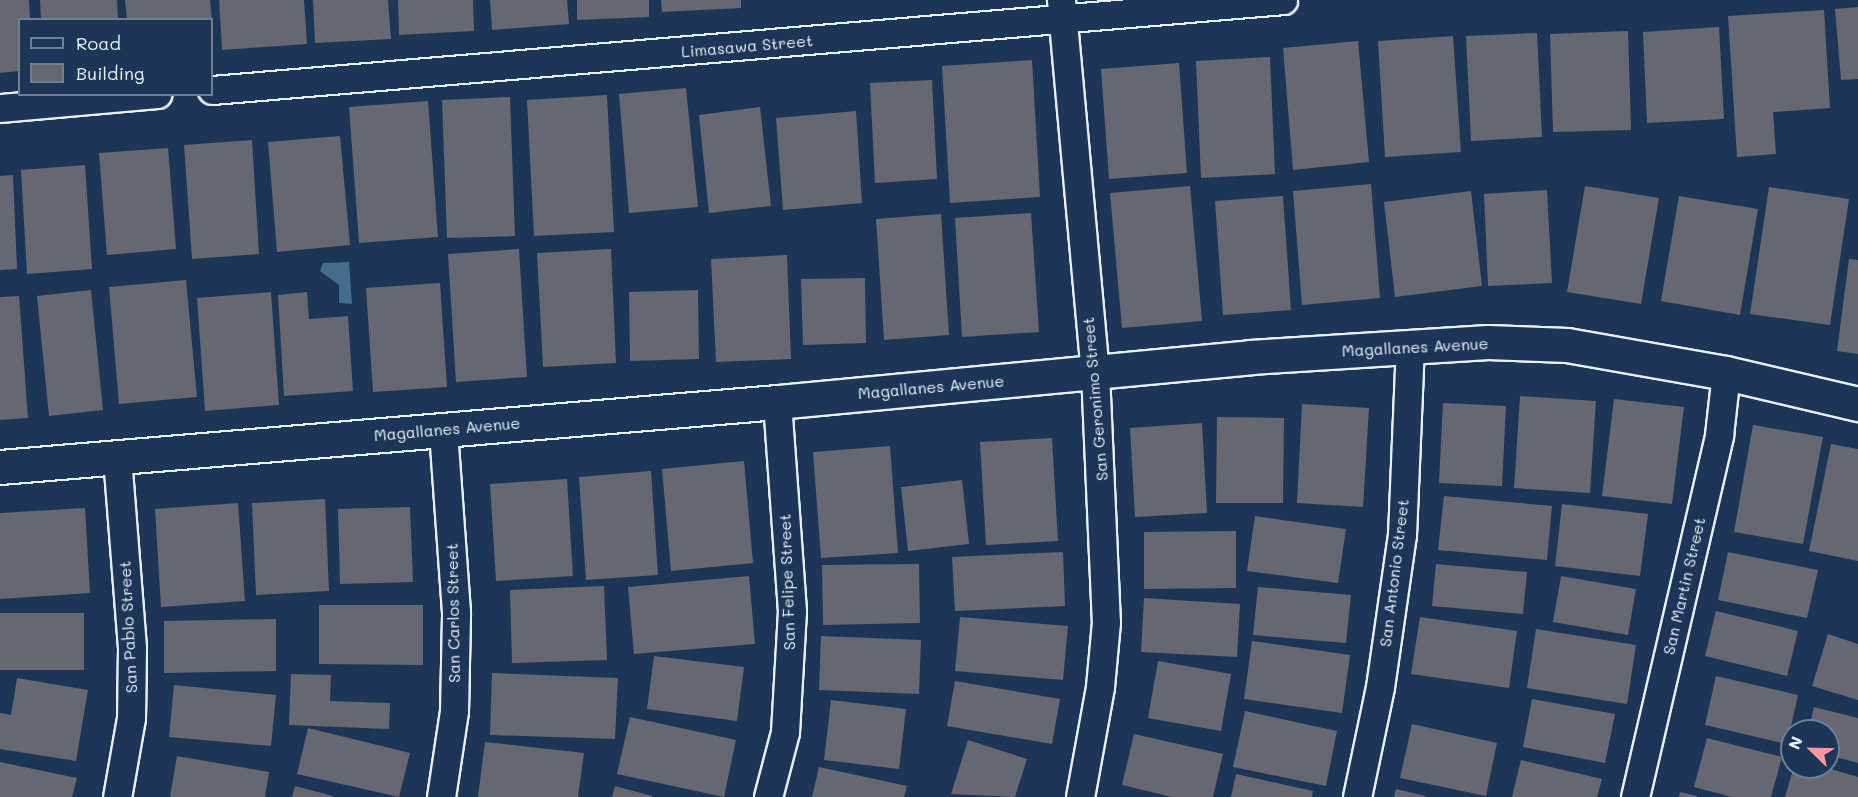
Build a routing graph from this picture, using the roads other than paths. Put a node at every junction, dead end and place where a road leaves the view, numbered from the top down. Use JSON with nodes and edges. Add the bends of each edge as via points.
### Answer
{"nodes":[{"id":1,"x":1283,"y":0,"type":"edge"},
{"id":2,"x":1062,"y":10,"type":"edge"},
{"id":3,"x":213,"y":90,"type":"edge"},
{"id":4,"x":135,"y":96,"type":"edge"},
{"id":5,"x":0,"y":108,"type":"edge"},
{"id":6,"x":1410,"y":346,"type":"junction"},
{"id":7,"x":1095,"y":372,"type":"junction"},
{"id":8,"x":1726,"y":373,"type":"junction"},
{"id":9,"x":777,"y":402,"type":"junction"},
{"id":10,"x":1858,"y":404,"type":"edge"},
{"id":11,"x":443,"y":429,"type":"junction"},
{"id":12,"x":117,"y":457,"type":"junction"},
{"id":13,"x":0,"y":467,"type":"edge"},
{"id":14,"x":117,"y":797,"type":"edge"},
{"id":15,"x":441,"y":797,"type":"edge"},
{"id":16,"x":768,"y":797,"type":"edge"},
{"id":17,"x":1080,"y":797,"type":"edge"},
{"id":18,"x":1357,"y":797,"type":"edge"},
{"id":19,"x":1635,"y":797,"type":"edge"}],
"edges":[{"from":1,"to":2,"type":"street","name":"Limasawa Street"},
{"from":2,"to":3,"type":"street","name":"Limasawa Street"},
{"from":2,"to":7,"type":"street","name":"San Geronimo Street"},
{"from":4,"to":5,"type":"street"},
{"from":6,"to":7,"type":"street","name":"Magallanes Avenue"},
{"from":6,"to":8,"type":"street","name":"Magallanes Avenue","via":[[1488,342],[1567,345]]},
{"from":6,"to":18,"type":"street","name":"San Antonio Street","via":[[1402,535],[1380,687]]},
{"from":7,"to":9,"type":"street","name":"Magallanes Avenue"},
{"from":7,"to":17,"type":"street","name":"San Geronimo Street","via":[[1106,622],[1100,687]]},
{"from":8,"to":10,"type":"street","name":"Magallanes Avenue"},
{"from":8,"to":19,"type":"street","name":"San Martin Street","via":[[1719,435]]},
{"from":9,"to":11,"type":"street","name":"Magallanes Avenue"},
{"from":9,"to":16,"type":"street","name":"San Felipe Street","via":[[792,611],[784,732]]},
{"from":11,"to":12,"type":"street","name":"Magallanes Avenue"},
{"from":11,"to":15,"type":"street","name":"San Carlos Street","via":[[456,612],[454,711]]},
{"from":12,"to":13,"type":"street","name":"Magallanes Avenue"},
{"from":12,"to":14,"type":"street","name":"San Pablo Street","via":[[132,648],[131,718]]}]}
